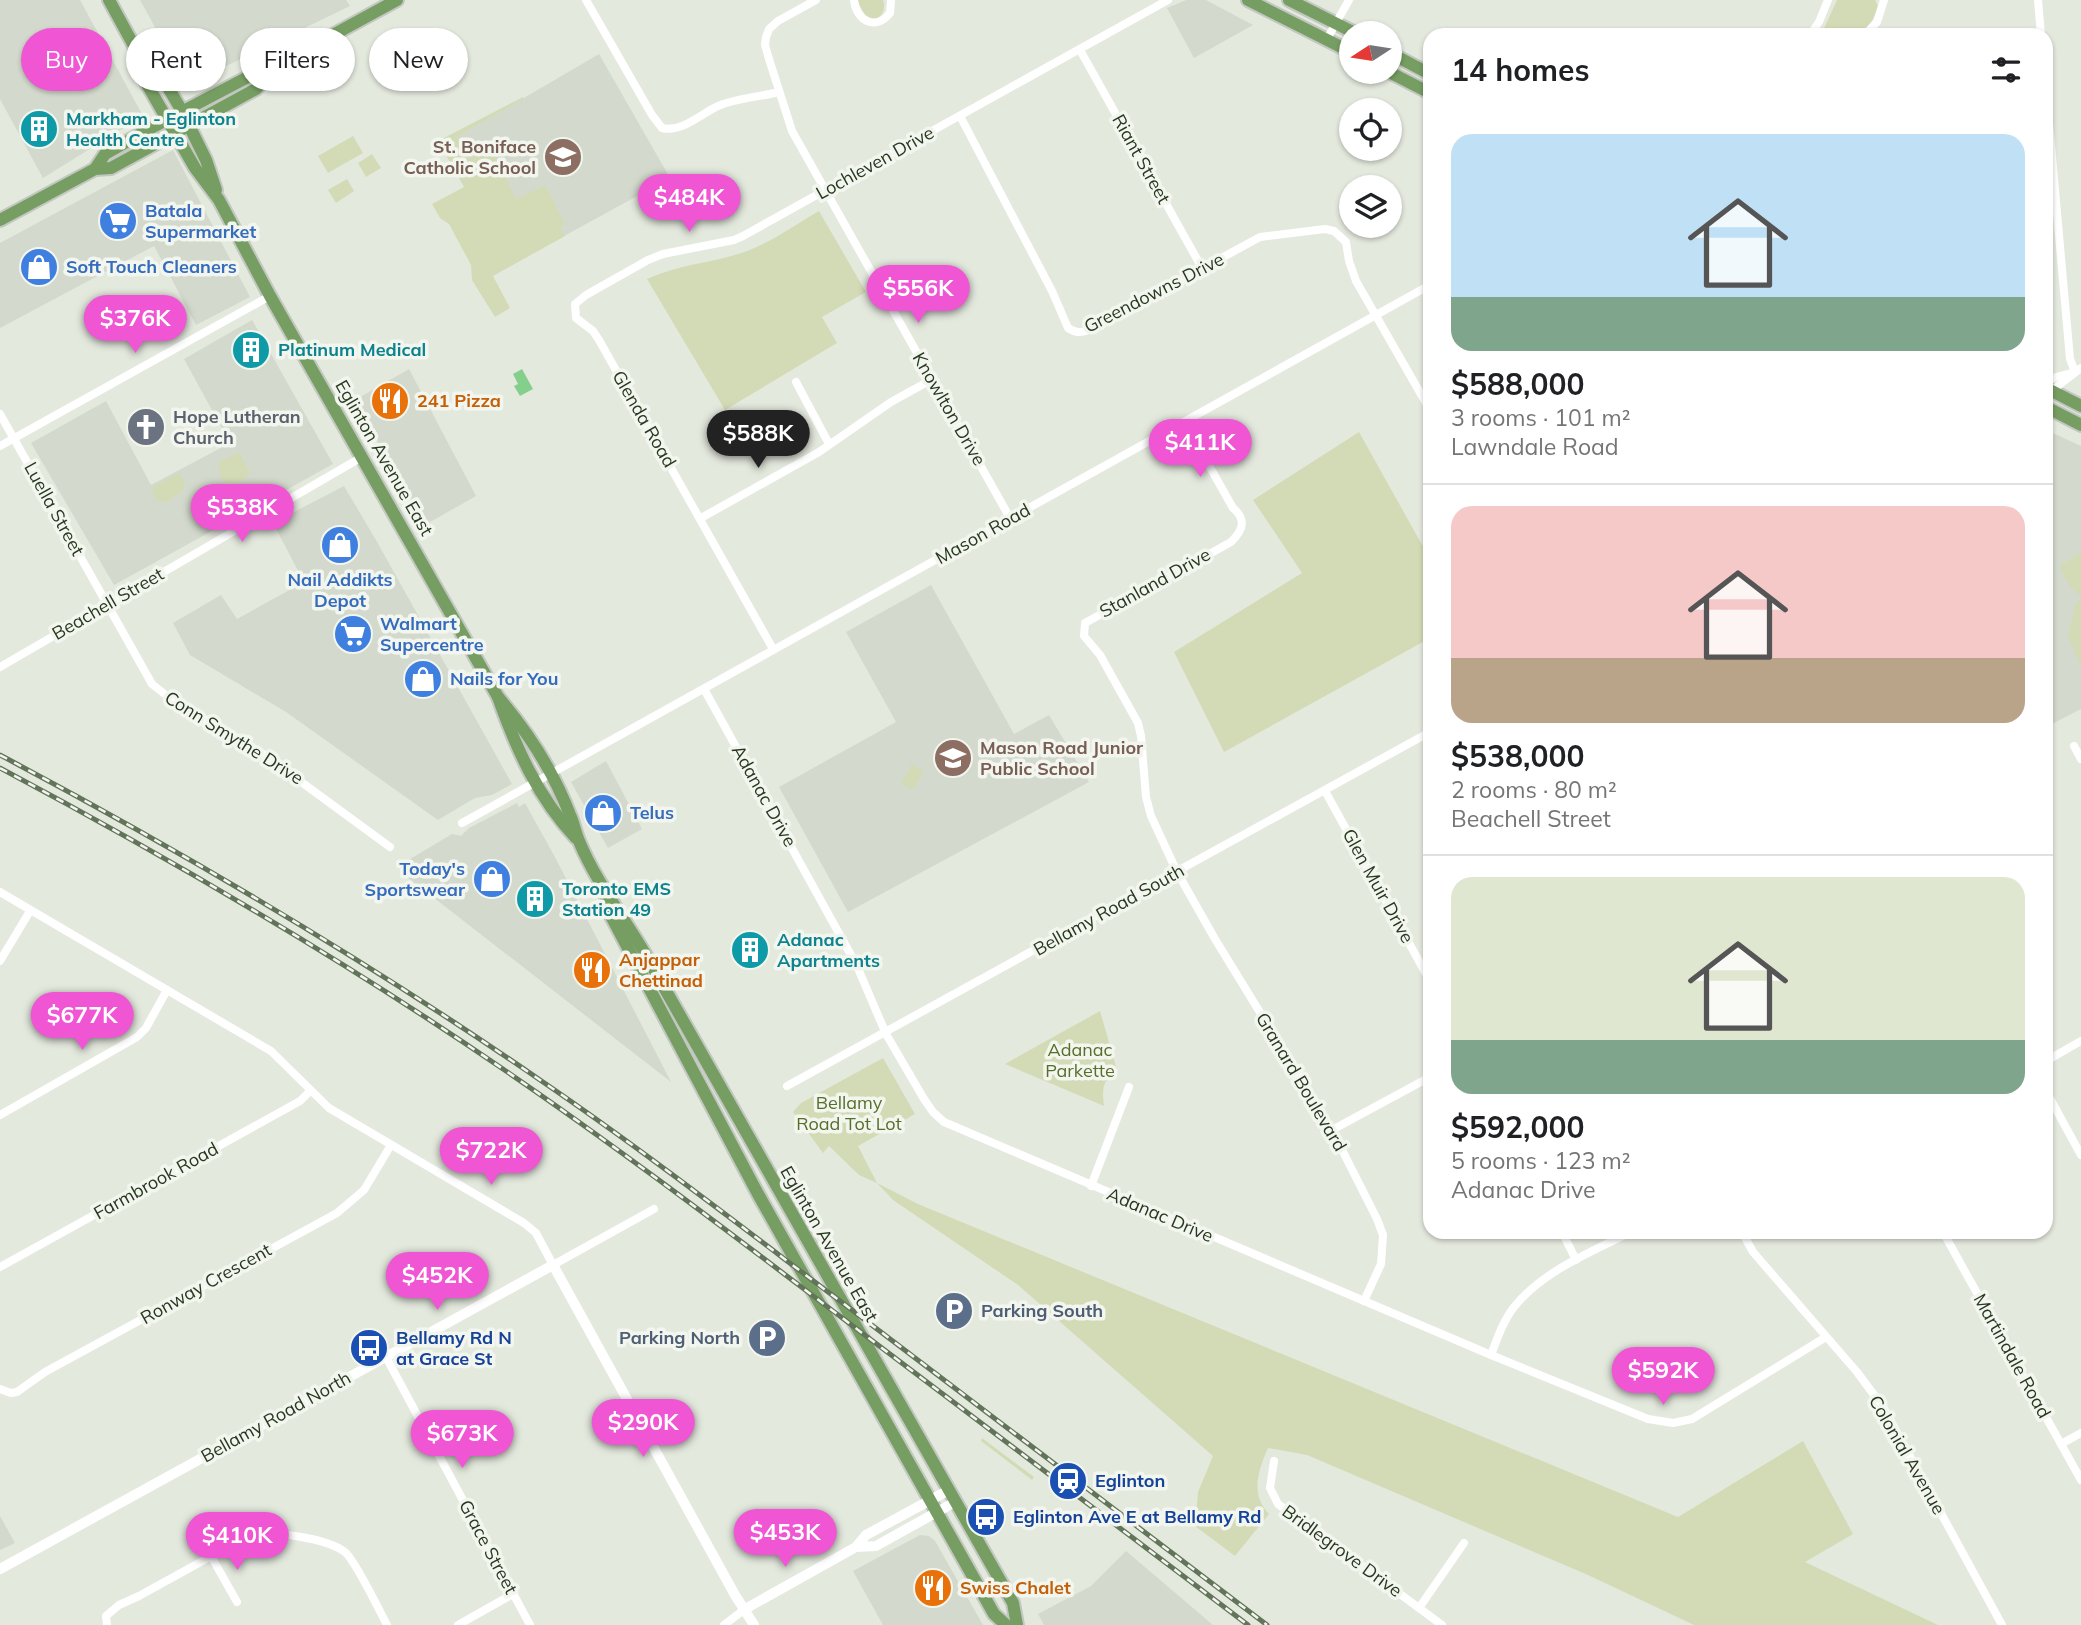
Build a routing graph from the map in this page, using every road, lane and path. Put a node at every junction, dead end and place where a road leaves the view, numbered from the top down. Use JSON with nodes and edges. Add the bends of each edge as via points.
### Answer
{"nodes":[{"id":1,"x":109,"y":0,"type":"edge"},
{"id":2,"x":397,"y":0,"type":"edge"},
{"id":3,"x":586,"y":0,"type":"edge"},
{"id":4,"x":816,"y":0,"type":"edge"},
{"id":5,"x":854,"y":0,"type":"edge"},
{"id":6,"x":891,"y":0,"type":"edge"},
{"id":7,"x":1168,"y":0,"type":"edge"},
{"id":8,"x":1248,"y":0,"type":"edge"},
{"id":9,"x":1289,"y":0,"type":"edge"},
{"id":10,"x":1349,"y":0,"type":"edge"},
{"id":11,"x":1828,"y":0,"type":"edge"},
{"id":12,"x":1884,"y":0,"type":"edge"},
{"id":13,"x":2038,"y":0,"type":"edge"},
{"id":14,"x":1336,"y":23,"type":"junction"},
{"id":15,"x":1339,"y":25,"type":"edge"},
{"id":16,"x":346,"y":28,"type":"edge"},
{"id":17,"x":1815,"y":28,"type":"edge"},
{"id":18,"x":1871,"y":28,"type":"edge"},
{"id":19,"x":2040,"y":28,"type":"edge"},
{"id":20,"x":126,"y":31,"type":"edge"},
{"id":21,"x":1327,"y":39,"type":"junction"},
{"id":22,"x":1339,"y":46,"type":"edge"},
{"id":23,"x":1080,"y":50,"type":"junction"},
{"id":24,"x":1402,"y":59,"type":"edge"},
{"id":25,"x":1423,"y":70,"type":"edge"},
{"id":26,"x":1402,"y":78,"type":"edge"},
{"id":27,"x":240,"y":80,"type":"edge"},
{"id":28,"x":1423,"y":89,"type":"edge"},
{"id":29,"x":152,"y":91,"type":"edge"},
{"id":30,"x":170,"y":91,"type":"edge"},
{"id":31,"x":252,"y":91,"type":"edge"},
{"id":32,"x":779,"y":92,"type":"junction"},
{"id":33,"x":182,"y":111,"type":"junction"},
{"id":34,"x":960,"y":117,"type":"junction"},
{"id":35,"x":167,"y":119,"type":"junction"},
{"id":36,"x":190,"y":126,"type":"junction"},
{"id":37,"x":175,"y":133,"type":"junction"},
{"id":38,"x":2053,"y":168,"type":"edge"},
{"id":39,"x":95,"y":169,"type":"junction"},
{"id":40,"x":824,"y":191,"type":"junction"},
{"id":41,"x":219,"y":200,"type":"junction"},
{"id":42,"x":0,"y":220,"type":"edge"},
{"id":43,"x":1202,"y":268,"type":"junction"},
{"id":44,"x":1423,"y":289,"type":"edge"},
{"id":45,"x":270,"y":296,"type":"junction"},
{"id":46,"x":575,"y":304,"type":"joint"},
{"id":47,"x":1377,"y":315,"type":"junction"},
{"id":48,"x":2078,"y":370,"type":"edge"},
{"id":49,"x":932,"y":380,"type":"junction"},
{"id":50,"x":796,"y":382,"type":"dead end"},
{"id":51,"x":2053,"y":387,"type":"edge"},
{"id":52,"x":2053,"y":392,"type":"edge"},
{"id":53,"x":1423,"y":397,"type":"edge"},
{"id":54,"x":2081,"y":406,"type":"edge"},
{"id":55,"x":2053,"y":411,"type":"edge"},
{"id":56,"x":0,"y":414,"type":"edge"},
{"id":57,"x":1185,"y":423,"type":"junction"},
{"id":58,"x":2081,"y":425,"type":"edge"},
{"id":59,"x":14,"y":438,"type":"junction"},
{"id":60,"x":829,"y":444,"type":"junction"},
{"id":61,"x":0,"y":446,"type":"edge"},
{"id":62,"x":362,"y":457,"type":"junction"},
{"id":63,"x":1010,"y":518,"type":"junction"},
{"id":64,"x":701,"y":519,"type":"junction"},
{"id":65,"x":107,"y":605,"type":"junction"},
{"id":66,"x":774,"y":649,"type":"junction"},
{"id":67,"x":0,"y":667,"type":"edge"},
{"id":68,"x":704,"y":689,"type":"junction"},
{"id":69,"x":498,"y":697,"type":"junction"},
{"id":70,"x":1423,"y":736,"type":"edge"},
{"id":71,"x":2074,"y":746,"type":"dead end"},
{"id":72,"x":2081,"y":759,"type":"edge"},
{"id":73,"x":549,"y":774,"type":"junction"},
{"id":74,"x":535,"y":782,"type":"junction"},
{"id":75,"x":1325,"y":791,"type":"junction"},
{"id":76,"x":462,"y":823,"type":"dead end"},
{"id":77,"x":579,"y":841,"type":"junction"},
{"id":78,"x":390,"y":847,"type":"dead end"},
{"id":79,"x":1177,"y":872,"type":"junction"},
{"id":80,"x":601,"y":884,"type":"junction"},
{"id":81,"x":0,"y":892,"type":"edge"},
{"id":82,"x":30,"y":911,"type":"junction"},
{"id":83,"x":0,"y":961,"type":"edge"},
{"id":84,"x":1423,"y":968,"type":"edge"},
{"id":85,"x":167,"y":990,"type":"junction"},
{"id":86,"x":886,"y":1034,"type":"junction"},
{"id":87,"x":2081,"y":1041,"type":"edge"},
{"id":88,"x":2053,"y":1057,"type":"edge"},
{"id":89,"x":1423,"y":1081,"type":"edge"},
{"id":90,"x":787,"y":1086,"type":"dead end"},
{"id":91,"x":1129,"y":1087,"type":"dead end"},
{"id":92,"x":310,"y":1091,"type":"junction"},
{"id":93,"x":2053,"y":1104,"type":"edge"},
{"id":94,"x":0,"y":1115,"type":"edge"},
{"id":95,"x":1332,"y":1130,"type":"junction"},
{"id":96,"x":391,"y":1145,"type":"junction"},
{"id":97,"x":2081,"y":1155,"type":"edge"},
{"id":98,"x":1091,"y":1186,"type":"junction"},
{"id":99,"x":654,"y":1209,"type":"dead end"},
{"id":100,"x":1566,"y":1239,"type":"edge"},
{"id":101,"x":1617,"y":1239,"type":"edge"},
{"id":102,"x":1746,"y":1239,"type":"edge"},
{"id":103,"x":1947,"y":1239,"type":"edge"},
{"id":104,"x":1576,"y":1260,"type":"junction"},
{"id":105,"x":553,"y":1265,"type":"junction"},
{"id":106,"x":0,"y":1267,"type":"edge"},
{"id":107,"x":1364,"y":1301,"type":"junction"},
{"id":108,"x":1826,"y":1337,"type":"junction"},
{"id":109,"x":1490,"y":1355,"type":"junction"},
{"id":110,"x":386,"y":1357,"type":"junction"},
{"id":111,"x":0,"y":1389,"type":"edge"},
{"id":112,"x":2081,"y":1433,"type":"edge"},
{"id":113,"x":2061,"y":1444,"type":"junction"},
{"id":114,"x":1274,"y":1461,"type":"dead end"},
{"id":115,"x":2081,"y":1480,"type":"edge"},
{"id":116,"x":952,"y":1496,"type":"junction"},
{"id":117,"x":934,"y":1506,"type":"junction"},
{"id":118,"x":1464,"y":1544,"type":"dead end"},
{"id":119,"x":211,"y":1556,"type":"junction"},
{"id":120,"x":0,"y":1569,"type":"edge"},
{"id":121,"x":513,"y":1594,"type":"junction"},
{"id":122,"x":237,"y":1602,"type":"dead end"},
{"id":123,"x":1419,"y":1608,"type":"junction"},
{"id":124,"x":745,"y":1609,"type":"junction"},
{"id":125,"x":107,"y":1625,"type":"edge"},
{"id":126,"x":387,"y":1625,"type":"edge"},
{"id":127,"x":458,"y":1625,"type":"edge"},
{"id":128,"x":530,"y":1625,"type":"edge"},
{"id":129,"x":723,"y":1625,"type":"edge"},
{"id":130,"x":754,"y":1625,"type":"edge"},
{"id":131,"x":1006,"y":1625,"type":"edge"},
{"id":132,"x":1017,"y":1625,"type":"edge"},
{"id":133,"x":1442,"y":1625,"type":"edge"},
{"id":134,"x":2002,"y":1625,"type":"edge"}],
"edges":[{"from":1,"to":20,"type":"main road","name":"Eglinton Avenue East"},
{"from":2,"to":16,"type":"main road"},
{"from":3,"to":32,"type":"street","via":[[662,128],[675,128],[719,106]]},
{"from":4,"to":32,"type":"street","name":"Knowlton Drive","via":[[769,29],[765,45]]},
{"from":5,"to":6,"type":"street","via":[[859,16],[869,23],[881,22],[890,13]]},
{"from":7,"to":23,"type":"street","name":"Lochleven Drive"},
{"from":8,"to":21,"type":"main road"},
{"from":9,"to":14,"type":"main road"},
{"from":10,"to":14,"type":"street"},
{"from":11,"to":17,"type":"street"},
{"from":12,"to":18,"type":"street"},
{"from":13,"to":19,"type":"street"},
{"from":14,"to":15,"type":"main road"},
{"from":14,"to":21,"type":"street"},
{"from":21,"to":22,"type":"main road"},
{"from":23,"to":34,"type":"street","name":"Lochleven Drive"},
{"from":23,"to":43,"type":"street","name":"Riant Street"},
{"from":24,"to":25,"type":"main road"},
{"from":26,"to":28,"type":"main road"},
{"from":27,"to":33,"type":"main road"},
{"from":29,"to":35,"type":"main road","name":"Eglinton Avenue East"},
{"from":30,"to":33,"type":"main road","name":"Eglinton Avenue East"},
{"from":31,"to":36,"type":"main road"},
{"from":32,"to":40,"type":"street","name":"Knowlton Drive","via":[[792,131]]},
{"from":33,"to":35,"type":"main road"},
{"from":33,"to":36,"type":"main road","name":"Eglinton Avenue East"},
{"from":34,"to":40,"type":"street","name":"Lochleven Drive"},
{"from":34,"to":43,"type":"street","name":"Greendowns Drive","via":[[1068,328],[1078,333],[1089,330]]},
{"from":35,"to":37,"type":"main road","name":"Eglinton Avenue East"},
{"from":35,"to":39,"type":"main road","via":[[105,154]]},
{"from":36,"to":37,"type":"main road"},
{"from":36,"to":41,"type":"main road","name":"Eglinton Avenue East"},
{"from":37,"to":39,"type":"main road","via":[[111,168]]},
{"from":37,"to":41,"type":"main road","name":"Eglinton Avenue East"},
{"from":38,"to":48,"type":"street","via":[[2070,359]]},
{"from":39,"to":42,"type":"main road"},
{"from":40,"to":46,"type":"street","name":"Lochleven Drive","via":[[734,240],[648,260]]},
{"from":40,"to":49,"type":"street","name":"Knowlton Drive"},
{"from":41,"to":45,"type":"main road","name":"Eglinton Avenue East"},
{"from":43,"to":47,"type":"street","name":"Greendowns Drive","via":[[1259,237],[1330,230],[1346,242],[1352,272]]},
{"from":44,"to":47,"type":"street","name":"Mason Road"},
{"from":45,"to":59,"type":"street"},
{"from":45,"to":62,"type":"main road","name":"Eglinton Avenue East"},
{"from":46,"to":64,"type":"street","name":"Glenda Road","via":[[576,318],[599,340]]},
{"from":47,"to":53,"type":"street","name":"Greendowns Drive"},
{"from":47,"to":57,"type":"street","name":"Mason Road"},
{"from":48,"to":51,"type":"street"},
{"from":49,"to":60,"type":"street"},
{"from":49,"to":63,"type":"street","name":"Knowlton Drive"},
{"from":50,"to":60,"type":"street"},
{"from":52,"to":54,"type":"main road"},
{"from":55,"to":58,"type":"main road"},
{"from":56,"to":59,"type":"street","name":"Luella Street"},
{"from":57,"to":63,"type":"street","name":"Mason Road"},
{"from":57,"to":79,"type":"street","name":"Stanland Drive","via":[[1243,520],[1239,533],[1231,542],[1095,616],[1083,629],[1138,723],[1146,797]]},
{"from":59,"to":61,"type":"street"},
{"from":59,"to":65,"type":"street","name":"Luella Street"},
{"from":60,"to":64,"type":"street"},
{"from":62,"to":65,"type":"street","name":"Beachell Street"},
{"from":62,"to":69,"type":"main road","name":"Eglinton Avenue East"},
{"from":63,"to":66,"type":"street","name":"Mason Road"},
{"from":64,"to":66,"type":"street","name":"Glenda Road"},
{"from":65,"to":67,"type":"street","name":"Beachell Street"},
{"from":65,"to":78,"type":"street","name":"Conn Smythe Drive","via":[[161,693],[263,754]]},
{"from":66,"to":68,"type":"street","name":"Mason Road"},
{"from":68,"to":73,"type":"street","name":"Mason Road"},
{"from":68,"to":86,"type":"street","name":"Adanac Drive","via":[[857,966]]},
{"from":69,"to":73,"type":"main road","name":"Eglinton Avenue East","via":[[521,724]]},
{"from":69,"to":74,"type":"main road","name":"Eglinton Avenue East"},
{"from":70,"to":75,"type":"street","name":"Bellamy Road South"},
{"from":71,"to":72,"type":"street"},
{"from":73,"to":74,"type":"street","name":"Mason Road"},
{"from":73,"to":77,"type":"main road","name":"Eglinton Avenue East"},
{"from":74,"to":76,"type":"street"},
{"from":74,"to":77,"type":"main road","name":"Eglinton Avenue East"},
{"from":75,"to":79,"type":"street","name":"Bellamy Road South"},
{"from":75,"to":84,"type":"street","name":"Glen Muir Drive"},
{"from":77,"to":80,"type":"main road","name":"Eglinton Avenue East"},
{"from":79,"to":86,"type":"street","name":"Bellamy Road South"},
{"from":79,"to":95,"type":"street","name":"Granard Boulevard"},
{"from":80,"to":116,"type":"main road","name":"Eglinton Avenue East","via":[[644,951]]},
{"from":80,"to":117,"type":"main road","name":"Eglinton Avenue East","via":[[611,916],[751,1181]]},
{"from":81,"to":82,"type":"street"},
{"from":82,"to":83,"type":"street"},
{"from":82,"to":85,"type":"street"},
{"from":85,"to":92,"type":"street","via":[[271,1051]]},
{"from":85,"to":94,"type":"street","via":[[138,1037]]},
{"from":86,"to":90,"type":"street","name":"Bellamy Road South"},
{"from":86,"to":98,"type":"street","name":"Adanac Drive","via":[[943,1122]]},
{"from":87,"to":88,"type":"street"},
{"from":89,"to":95,"type":"street"},
{"from":91,"to":98,"type":"street"},
{"from":92,"to":96,"type":"street","via":[[329,1108]]},
{"from":92,"to":106,"type":"street","name":"Farmbrook Road","via":[[300,1101]]},
{"from":93,"to":97,"type":"street"},
{"from":95,"to":107,"type":"street","name":"Granard Boulevard","via":[[1383,1235],[1381,1264]]},
{"from":96,"to":105,"type":"street","via":[[524,1223],[536,1233]]},
{"from":96,"to":111,"type":"street","name":"Ronway Crescent","via":[[364,1189],[337,1213],[45,1372],[17,1392]]},
{"from":98,"to":107,"type":"street","name":"Adanac Drive"},
{"from":99,"to":105,"type":"street","name":"Bellamy Road North"},
{"from":100,"to":104,"type":"street"},
{"from":101,"to":104,"type":"street"},
{"from":102,"to":108,"type":"street","name":"Colonial Avenue"},
{"from":103,"to":113,"type":"street","name":"Martindale Road"},
{"from":104,"to":109,"type":"street","via":[[1541,1281],[1513,1309]]},
{"from":105,"to":110,"type":"street","name":"Bellamy Road North"},
{"from":105,"to":124,"type":"street"},
{"from":107,"to":109,"type":"street","name":"Adanac Drive"},
{"from":108,"to":109,"type":"street","name":"Adanac Drive","via":[[1681,1423],[1648,1419]]},
{"from":108,"to":134,"type":"street","name":"Colonial Avenue","via":[[1883,1407]]},
{"from":110,"to":120,"type":"street","name":"Bellamy Road North"},
{"from":110,"to":121,"type":"street","name":"Grace Street"},
{"from":112,"to":113,"type":"street"},
{"from":113,"to":115,"type":"street","name":"Martindale Road"},
{"from":114,"to":123,"type":"street","name":"Bridlegrove Drive","via":[[1270,1488],[1278,1504]]},
{"from":116,"to":117,"type":"street"},
{"from":116,"to":132,"type":"main road","name":"Eglinton Avenue East","via":[[1013,1604]]},
{"from":117,"to":124,"type":"street","via":[[866,1535],[856,1547]]},
{"from":117,"to":131,"type":"main road","name":"Eglinton Avenue East","via":[[994,1614]]},
{"from":118,"to":123,"type":"street"},
{"from":119,"to":122,"type":"street"},
{"from":119,"to":125,"type":"street","via":[[109,1611]]},
{"from":119,"to":126,"type":"street","via":[[255,1532],[336,1546],[348,1555]]},
{"from":121,"to":127,"type":"street"},
{"from":121,"to":128,"type":"street","name":"Grace Street"},
{"from":123,"to":133,"type":"street","name":"Bridlegrove Drive"},
{"from":124,"to":129,"type":"street"},
{"from":124,"to":130,"type":"street"}]}
